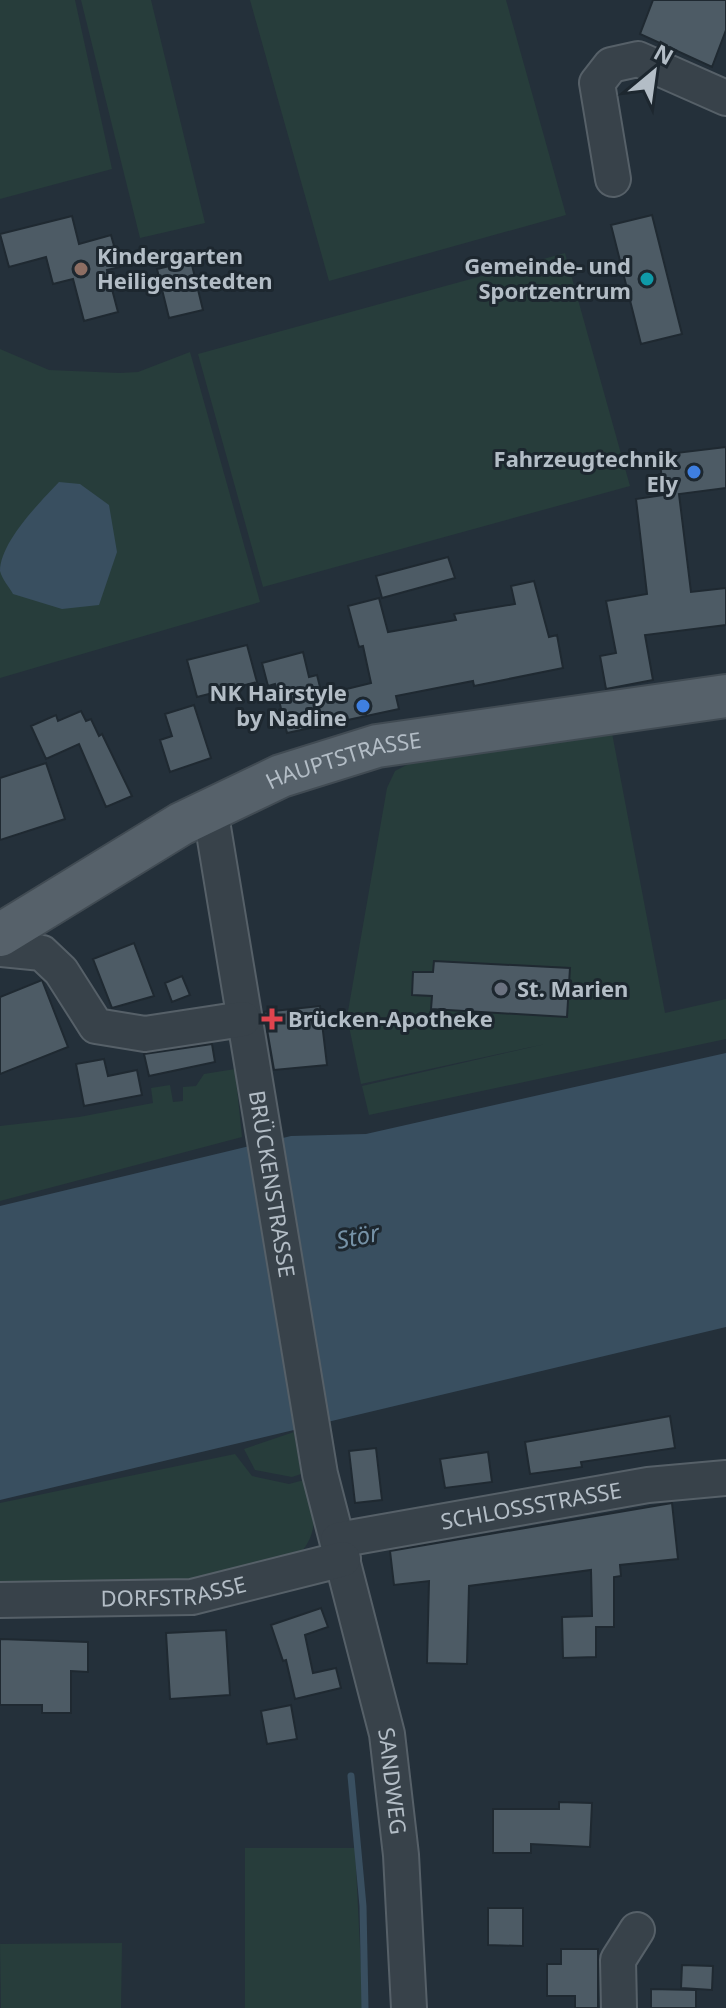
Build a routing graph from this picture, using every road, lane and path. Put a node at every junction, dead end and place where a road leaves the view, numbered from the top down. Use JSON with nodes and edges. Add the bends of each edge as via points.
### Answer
{"nodes":[{"id":1,"x":726,"y":98,"type":"edge"},
{"id":2,"x":613,"y":179,"type":"dead end"},
{"id":3,"x":726,"y":696,"type":"edge"},
{"id":4,"x":210,"y":809,"type":"junction"},
{"id":5,"x":0,"y":935,"type":"edge"},
{"id":6,"x":0,"y":949,"type":"edge"},
{"id":7,"x":243,"y":1019,"type":"junction"},
{"id":8,"x":726,"y":1478,"type":"edge"},
{"id":9,"x":341,"y":1549,"type":"junction"},
{"id":10,"x":0,"y":1600,"type":"edge"},
{"id":11,"x":637,"y":1930,"type":"dead end"},
{"id":12,"x":409,"y":2008,"type":"edge"},
{"id":13,"x":619,"y":2008,"type":"edge"}],
"edges":[{"from":1,"to":2,"type":"street","via":[[638,59],[611,65],[597,83]]},
{"from":3,"to":4,"type":"main road","name":"HAUPTSTRASSE","via":[[377,746],[281,776]]},
{"from":4,"to":5,"type":"main road","name":"HAUPTSTRASSE"},
{"from":4,"to":7,"type":"street","name":"BRÜCKENSTRASSE"},
{"from":6,"to":7,"type":"street","via":[[42,953],[61,971],[96,1026],[145,1034]]},
{"from":7,"to":9,"type":"street","name":"BRÜCKENSTRASSE","via":[[318,1461]]},
{"from":8,"to":9,"type":"street","name":"SCHLOSSSTRASSE","via":[[660,1483]]},
{"from":9,"to":10,"type":"street","name":"DORFSTRASSE","via":[[192,1597]]},
{"from":9,"to":12,"type":"street","name":"SANDWEG","via":[[387,1734],[401,1855]]},
{"from":11,"to":13,"type":"street","via":[[618,1960]]}]}
